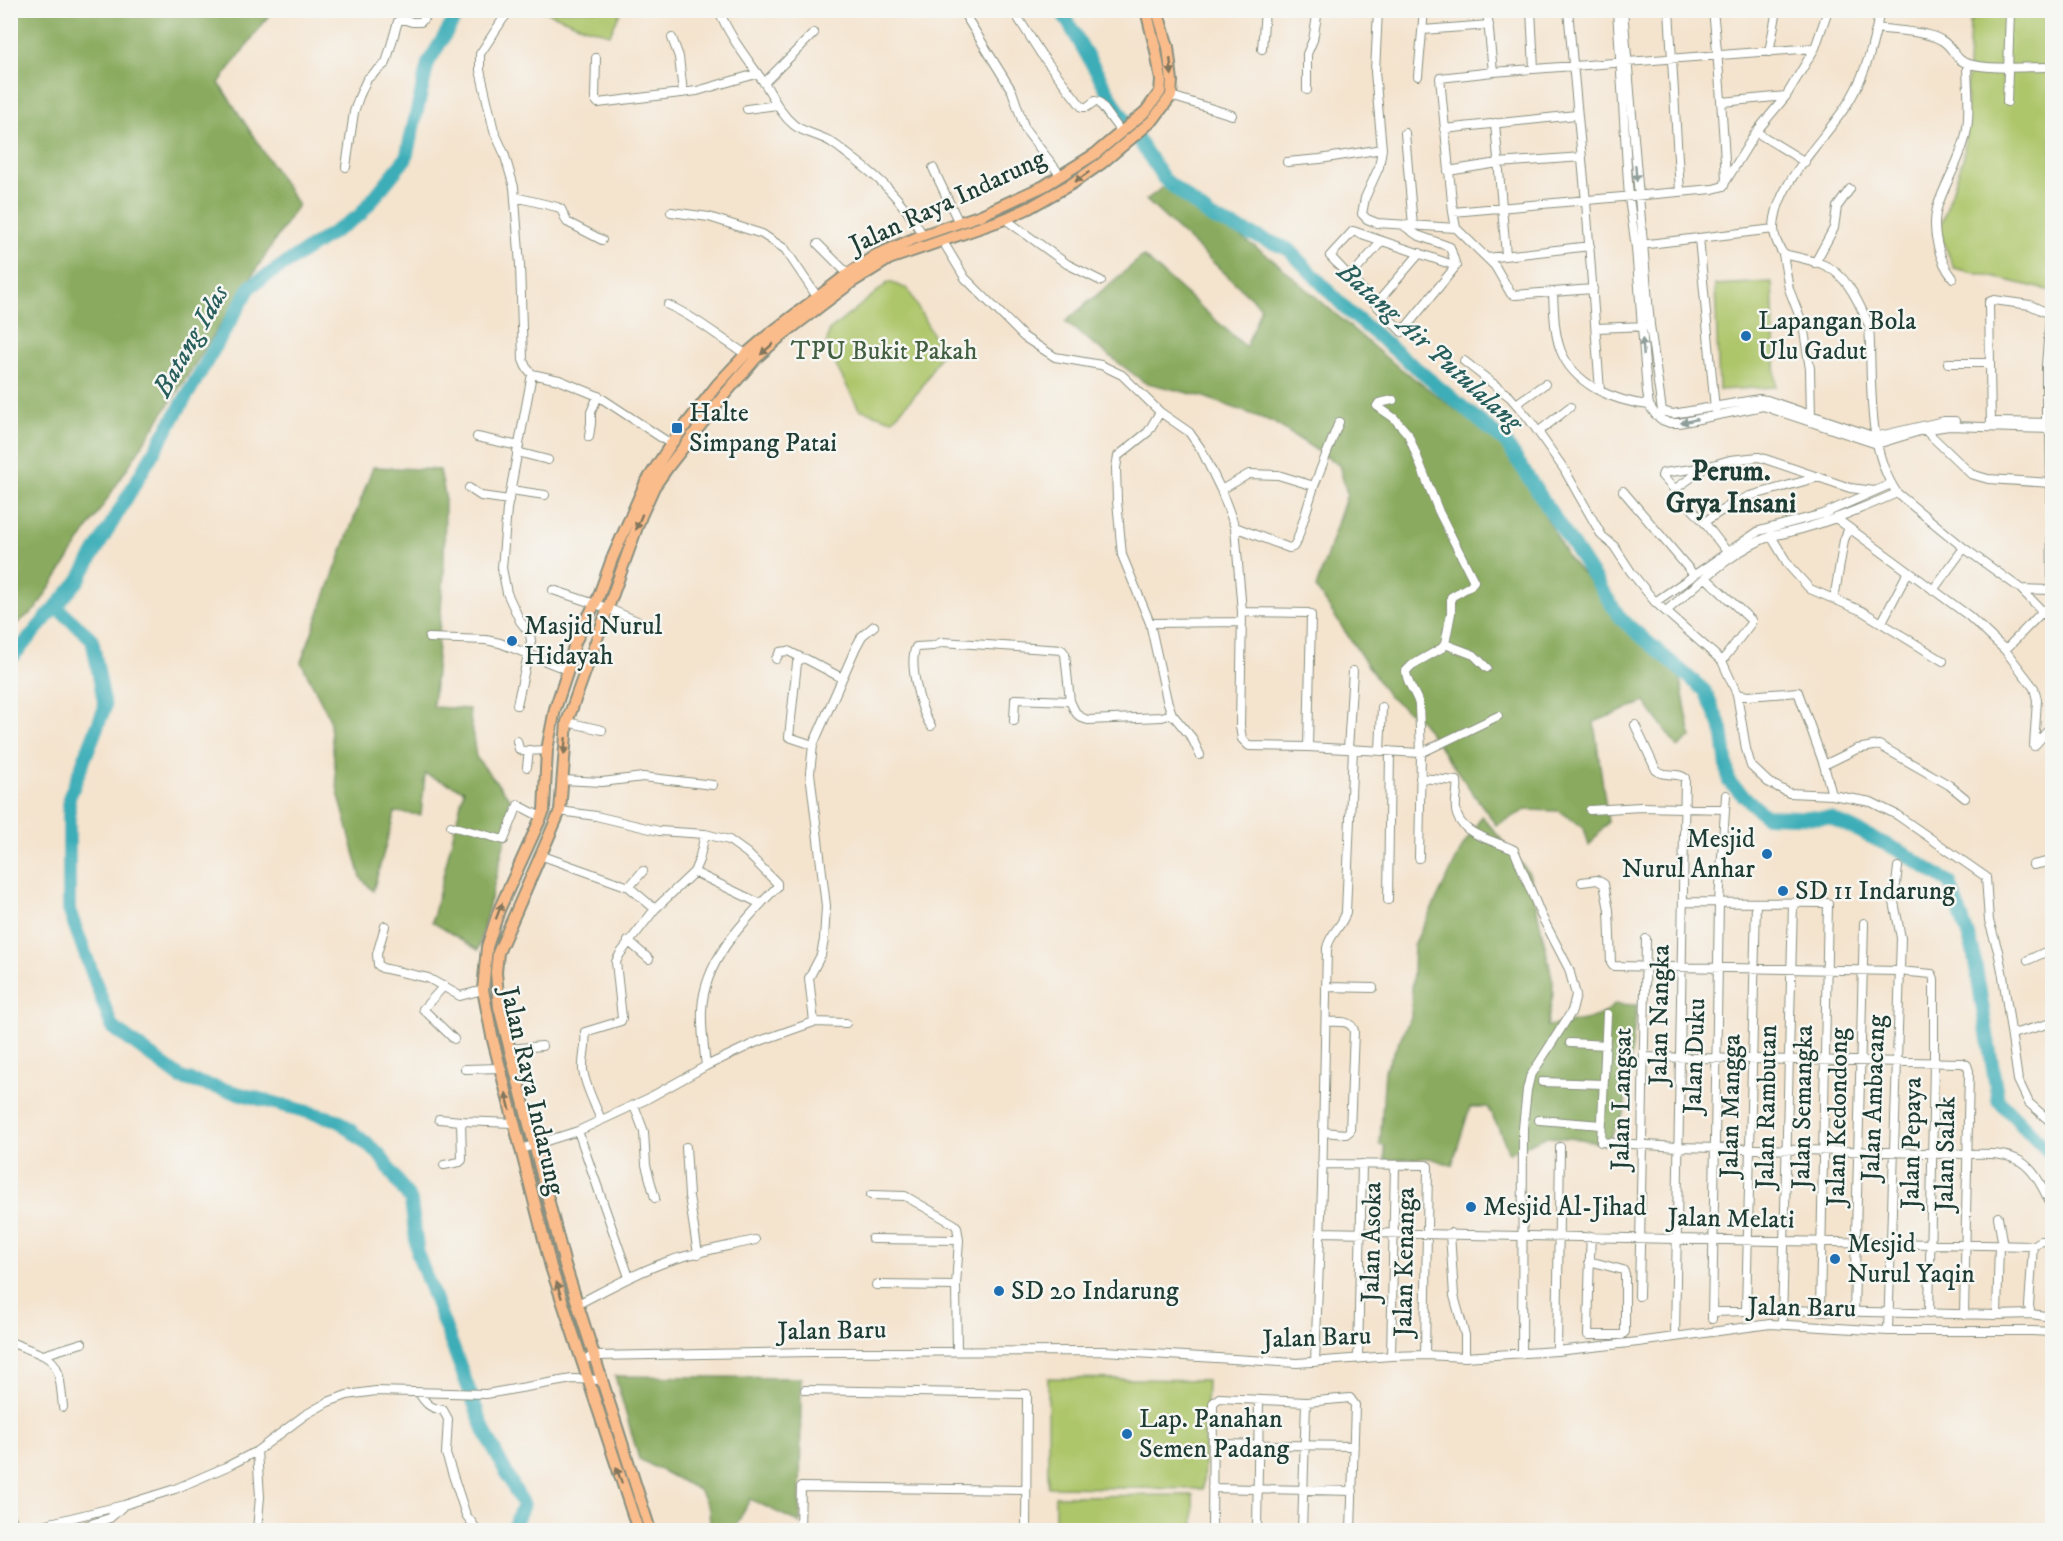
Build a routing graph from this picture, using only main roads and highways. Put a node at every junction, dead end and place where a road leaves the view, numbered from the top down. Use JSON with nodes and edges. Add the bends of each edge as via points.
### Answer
{"nodes":[{"id":1,"x":1146,"y":10,"type":"edge"},
{"id":2,"x":1157,"y":10,"type":"edge"},
{"id":3,"x":1150,"y":115,"type":"junction"},
{"id":4,"x":1124,"y":134,"type":"junction"},
{"id":5,"x":1047,"y":191,"type":"junction"},
{"id":6,"x":717,"y":385,"type":"junction"},
{"id":7,"x":725,"y":394,"type":"junction"},
{"id":8,"x":638,"y":1530,"type":"edge"},
{"id":9,"x":650,"y":1530,"type":"edge"}],
"edges":[{"from":1,"to":3,"type":"highway","name":"Jalan Raya Indarung","via":[[1161,80]]},
{"from":2,"to":3,"type":"highway","name":"Jalan Raya Indarung","one_way":true,"via":[[1168,47],[1171,96]]},
{"from":3,"to":4,"type":"highway","name":"Jalan Raya Indarung"},
{"from":4,"to":5,"type":"highway","name":"Jalan Raya Indarung","via":[[1061,176]]},
{"from":4,"to":5,"type":"highway","name":"Jalan Raya Indarung","one_way":true,"via":[[1102,163],[1073,183]]},
{"from":5,"to":6,"type":"highway","name":"Jalan Raya Indarung","via":[[876,255],[746,354]]},
{"from":5,"to":7,"type":"highway","name":"Jalan Raya Indarung","one_way":true,"via":[[1005,219],[889,259],[852,282],[756,358]]},
{"from":6,"to":7,"type":"highway"},
{"from":8,"to":6,"type":"highway","name":"Jalan Raya Indarung","one_way":true,"via":[[551,1267],[483,990],[487,947],[499,910],[544,811],[547,750],[575,642],[595,605],[645,484]]},
{"from":7,"to":9,"type":"highway","name":"Jalan Raya Indarung","one_way":true,"via":[[654,487],[641,516],[567,722],[560,811],[498,952],[496,972],[509,1049],[566,1265]]}]}
